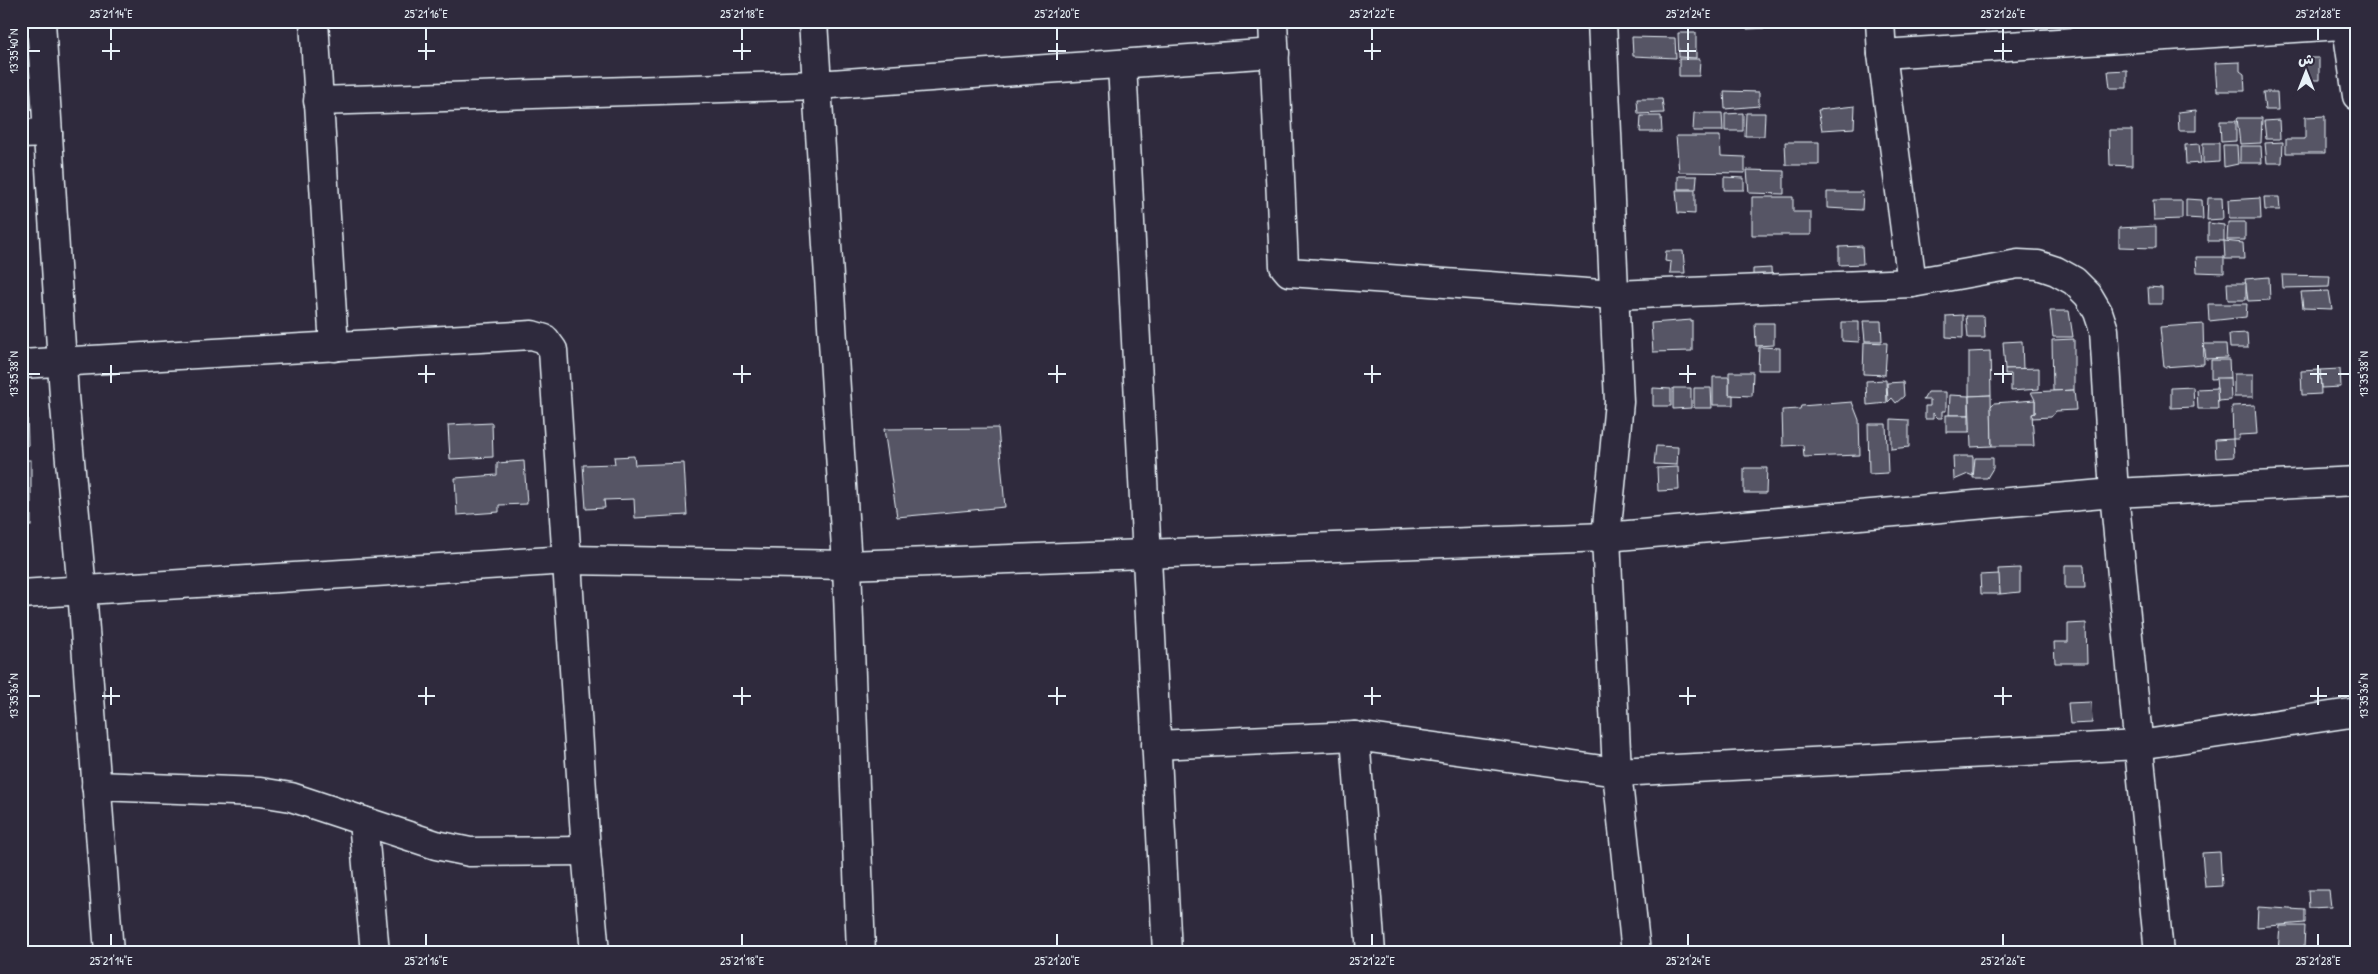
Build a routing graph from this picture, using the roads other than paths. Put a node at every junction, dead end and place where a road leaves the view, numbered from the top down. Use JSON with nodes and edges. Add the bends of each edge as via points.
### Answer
{"nodes":[{"id":1,"x":41,"y":21,"type":"edge"},
{"id":2,"x":314,"y":21,"type":"edge"},
{"id":3,"x":812,"y":21,"type":"edge"},
{"id":4,"x":1273,"y":21,"type":"edge"},
{"id":5,"x":1602,"y":21,"type":"edge"},
{"id":6,"x":1880,"y":21,"type":"edge"},
{"id":7,"x":2350,"y":23,"type":"edge"},
{"id":8,"x":1275,"y":53,"type":"junction"},
{"id":9,"x":1882,"y":54,"type":"junction"},
{"id":10,"x":1122,"y":64,"type":"junction"},
{"id":11,"x":817,"y":85,"type":"junction"},
{"id":12,"x":2357,"y":96,"type":"edge"},
{"id":13,"x":318,"y":101,"type":"junction"},
{"id":14,"x":34,"y":133,"type":"edge"},
{"id":15,"x":1912,"y":283,"type":"junction"},
{"id":16,"x":1615,"y":295,"type":"junction"},
{"id":17,"x":334,"y":346,"type":"junction"},
{"id":18,"x":62,"y":362,"type":"junction"},
{"id":19,"x":21,"y":364,"type":"edge"},
{"id":20,"x":2357,"y":481,"type":"edge"},
{"id":21,"x":2114,"y":493,"type":"junction"},
{"id":22,"x":1606,"y":537,"type":"junction"},
{"id":23,"x":1145,"y":552,"type":"junction"},
{"id":24,"x":568,"y":560,"type":"junction"},
{"id":25,"x":847,"y":565,"type":"junction"},
{"id":26,"x":82,"y":590,"type":"junction"},
{"id":27,"x":21,"y":594,"type":"edge"},
{"id":28,"x":2357,"y":712,"type":"edge"},
{"id":29,"x":1355,"y":736,"type":"junction"},
{"id":30,"x":2138,"y":744,"type":"junction"},
{"id":31,"x":1156,"y":745,"type":"junction"},
{"id":32,"x":1617,"y":772,"type":"junction"},
{"id":33,"x":96,"y":786,"type":"junction"},
{"id":34,"x":363,"y":821,"type":"junction"},
{"id":35,"x":586,"y":851,"type":"junction"},
{"id":36,"x":109,"y":953,"type":"edge"},
{"id":37,"x":375,"y":953,"type":"edge"},
{"id":38,"x":596,"y":953,"type":"edge"},
{"id":39,"x":861,"y":953,"type":"edge"},
{"id":40,"x":1167,"y":953,"type":"edge"},
{"id":41,"x":1371,"y":953,"type":"edge"},
{"id":42,"x":1636,"y":953,"type":"edge"},
{"id":43,"x":2158,"y":953,"type":"edge"}],
"edges":[{"from":1,"to":14,"type":"street"},
{"from":2,"to":13,"type":"street"},
{"from":3,"to":11,"type":"street"},
{"from":4,"to":8,"type":"street"},
{"from":5,"to":16,"type":"street"},
{"from":6,"to":9,"type":"street"},
{"from":7,"to":9,"type":"street"},
{"from":7,"to":12,"type":"street"},
{"from":8,"to":10,"type":"street"},
{"from":8,"to":16,"type":"street","via":[[1284,266],[1290,272]]},
{"from":9,"to":15,"type":"street"},
{"from":10,"to":11,"type":"street"},
{"from":10,"to":23,"type":"street"},
{"from":11,"to":13,"type":"street"},
{"from":11,"to":25,"type":"street"},
{"from":13,"to":17,"type":"street"},
{"from":14,"to":18,"type":"street"},
{"from":15,"to":16,"type":"street"},
{"from":15,"to":21,"type":"street","via":[[2018,264],[2038,265],[2074,281],[2088,295],[2104,330]]},
{"from":16,"to":22,"type":"street","via":[[1619,402]]},
{"from":17,"to":18,"type":"street"},
{"from":17,"to":24,"type":"street","via":[[532,335],[545,339],[553,350]]},
{"from":18,"to":19,"type":"street"},
{"from":18,"to":26,"type":"street"},
{"from":20,"to":21,"type":"street"},
{"from":21,"to":22,"type":"street"},
{"from":21,"to":30,"type":"street"},
{"from":22,"to":23,"type":"street"},
{"from":22,"to":32,"type":"street"},
{"from":23,"to":25,"type":"street"},
{"from":23,"to":31,"type":"street"},
{"from":24,"to":25,"type":"street"},
{"from":24,"to":26,"type":"street"},
{"from":24,"to":35,"type":"street"},
{"from":25,"to":39,"type":"street"},
{"from":26,"to":27,"type":"street"},
{"from":26,"to":33,"type":"street"},
{"from":28,"to":30,"type":"street"},
{"from":29,"to":31,"type":"street"},
{"from":29,"to":32,"type":"street"},
{"from":29,"to":41,"type":"street"},
{"from":30,"to":32,"type":"street"},
{"from":30,"to":43,"type":"street"},
{"from":31,"to":40,"type":"street"},
{"from":32,"to":42,"type":"street"},
{"from":33,"to":34,"type":"street","via":[[260,792],[291,797]]},
{"from":33,"to":36,"type":"street"},
{"from":34,"to":35,"type":"street","via":[[436,846],[470,852]]},
{"from":34,"to":37,"type":"street"},
{"from":35,"to":38,"type":"street"}]}
